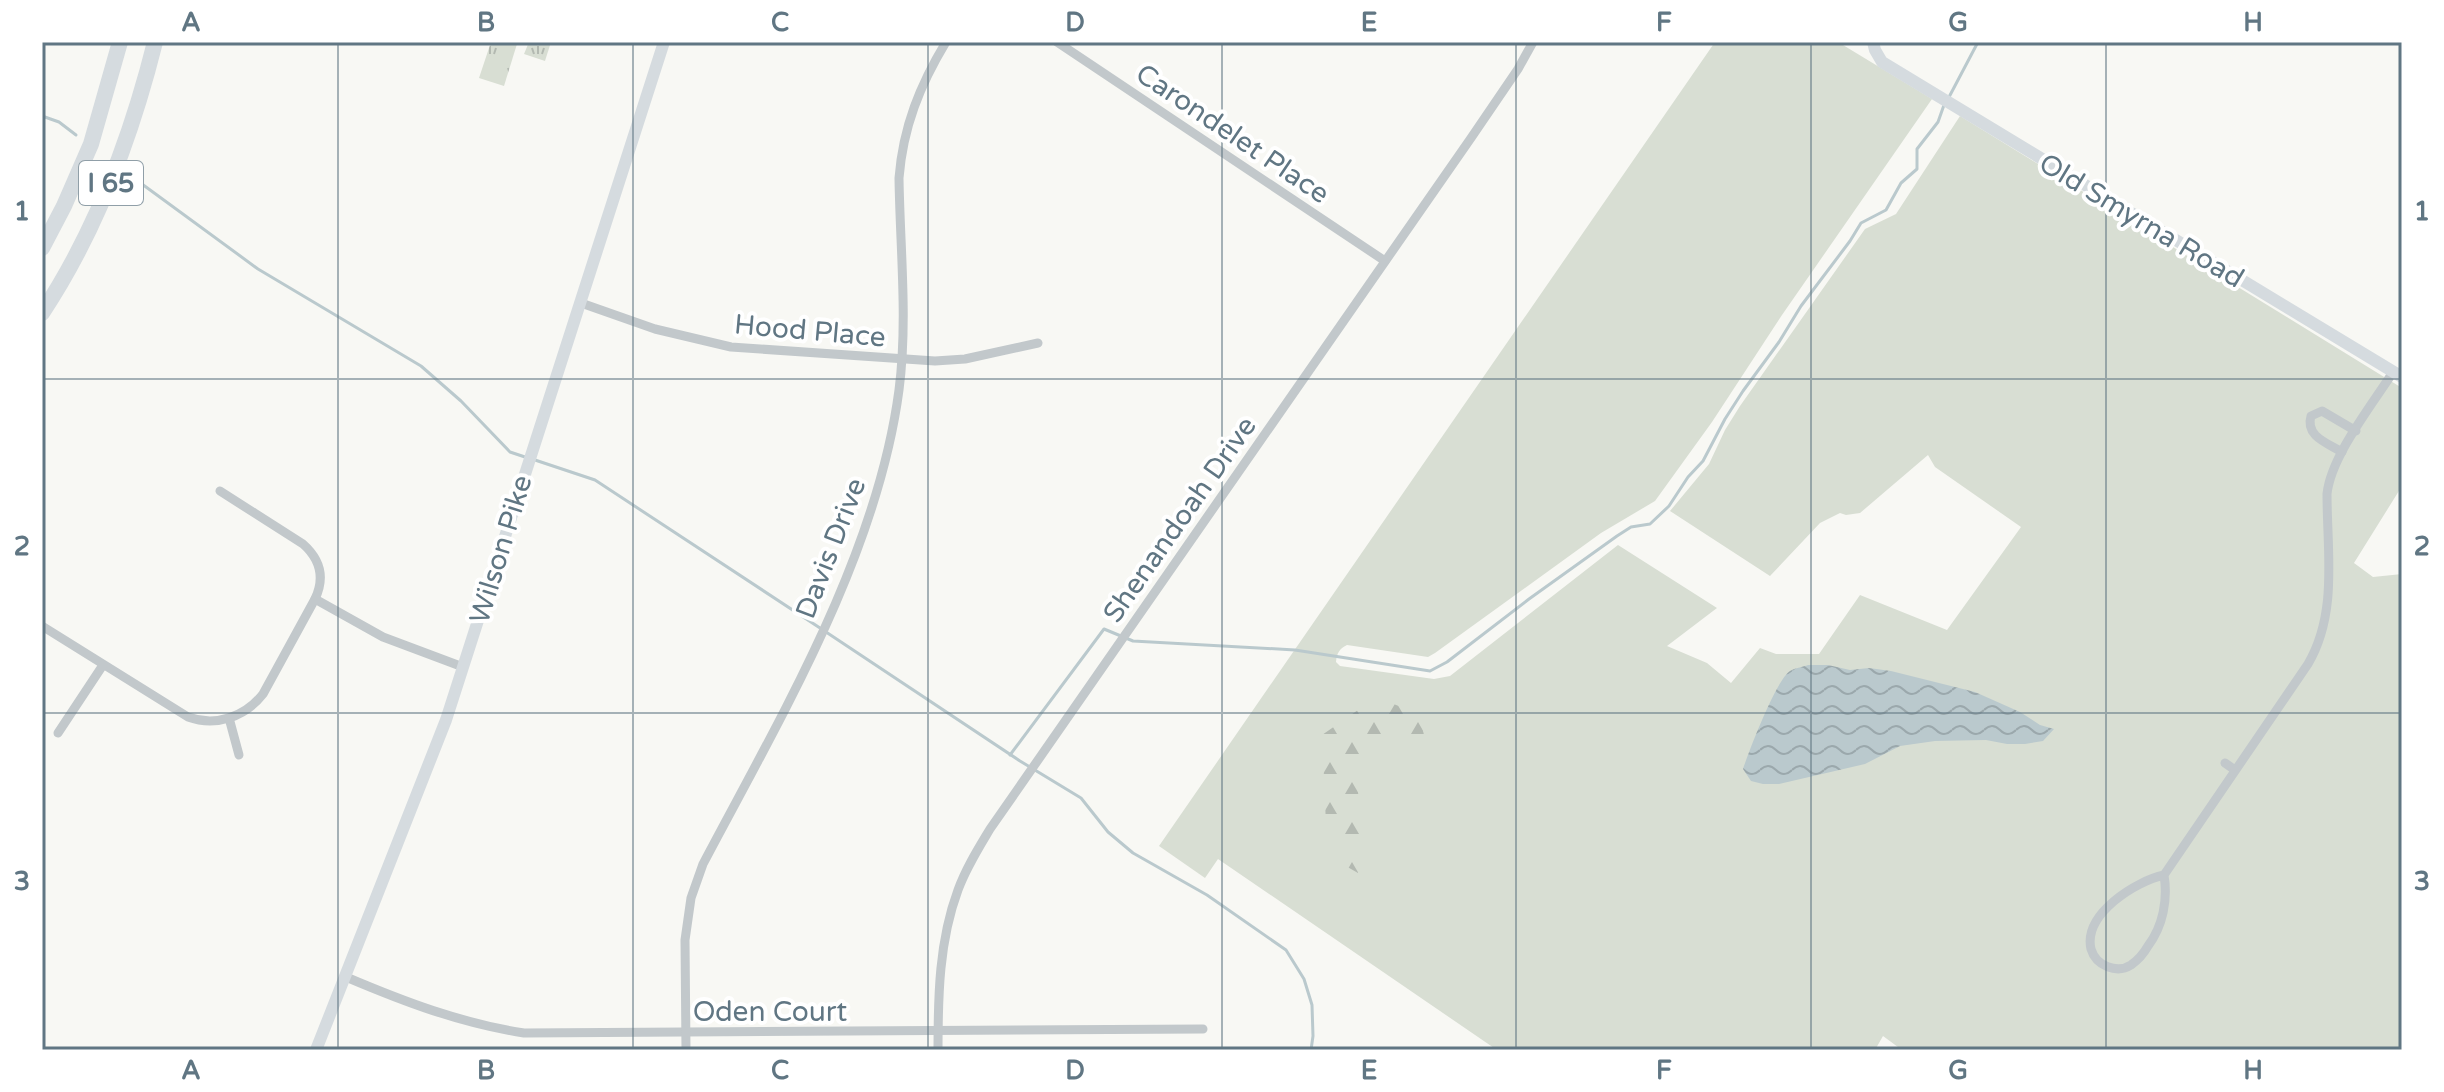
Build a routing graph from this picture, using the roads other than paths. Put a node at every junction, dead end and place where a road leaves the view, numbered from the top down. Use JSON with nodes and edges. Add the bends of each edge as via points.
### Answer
{"nodes":[{"id":1,"x":120,"y":42,"type":"edge"},
{"id":2,"x":155,"y":42,"type":"edge"},
{"id":3,"x":664,"y":42,"type":"edge"},
{"id":4,"x":946,"y":42,"type":"edge"},
{"id":5,"x":1057,"y":42,"type":"edge"},
{"id":6,"x":1533,"y":42,"type":"edge"},
{"id":7,"x":1873,"y":42,"type":"edge"},
{"id":8,"x":42,"y":248,"type":"edge"},
{"id":9,"x":1385,"y":261,"type":"junction"},
{"id":10,"x":581,"y":303,"type":"junction"},
{"id":11,"x":42,"y":313,"type":"edge"},
{"id":12,"x":1038,"y":343,"type":"dead end"},
{"id":13,"x":902,"y":359,"type":"junction"},
{"id":14,"x":2398,"y":374,"type":"edge"},
{"id":15,"x":2356,"y":431,"type":"junction"},
{"id":16,"x":2342,"y":452,"type":"junction"},
{"id":17,"x":220,"y":491,"type":"dead end"},
{"id":18,"x":315,"y":599,"type":"junction"},
{"id":19,"x":42,"y":626,"type":"edge"},
{"id":20,"x":103,"y":665,"type":"junction"},
{"id":21,"x":463,"y":667,"type":"junction"},
{"id":22,"x":229,"y":718,"type":"junction"},
{"id":23,"x":58,"y":733,"type":"dead end"},
{"id":24,"x":239,"y":755,"type":"dead end"},
{"id":25,"x":2225,"y":763,"type":"dead end"},
{"id":26,"x":2235,"y":770,"type":"junction"},
{"id":27,"x":2164,"y":875,"type":"junction"},
{"id":28,"x":346,"y":977,"type":"junction"},
{"id":29,"x":1203,"y":1029,"type":"dead end"},
{"id":30,"x":938,"y":1032,"type":"junction"},
{"id":31,"x":686,"y":1033,"type":"junction"},
{"id":32,"x":316,"y":1050,"type":"edge"},
{"id":33,"x":686,"y":1050,"type":"edge"},
{"id":34,"x":938,"y":1050,"type":"edge"}],
"edges":[{"from":1,"to":8,"type":"highway","number":"I 65","via":[[91,144]]},
{"from":2,"to":11,"type":"highway","number":"I 65","via":[[121,158],[94,222]]},
{"from":3,"to":10,"type":"main road","name":"Wilson Pike"},
{"from":4,"to":13,"type":"street","name":"Davis Drive","via":[[916,98],[901,156]]},
{"from":5,"to":9,"type":"street","name":"Carondelet Place"},
{"from":6,"to":9,"type":"street","name":"Shenandoah Drive"},
{"from":7,"to":14,"type":"main road","name":"Old Smyrna Road","via":[[1882,62]]},
{"from":9,"to":30,"type":"street","name":"Shenandoah Drive","via":[[990,829],[958,889],[942,949]]},
{"from":10,"to":13,"type":"street","name":"Hood Place","via":[[655,329],[731,347]]},
{"from":10,"to":21,"type":"main road","name":"Wilson Pike"},
{"from":12,"to":13,"type":"street","name":"Hood Place","via":[[965,359]]},
{"from":13,"to":31,"type":"street","name":"Davis Drive","via":[[873,505],[820,635],[691,897],[685,940]]},
{"from":14,"to":15,"type":"street"},
{"from":15,"to":16,"type":"street"},
{"from":15,"to":16,"type":"street","via":[[2322,411],[2311,416],[2312,433]]},
{"from":16,"to":26,"type":"street","via":[[2327,494],[2324,629],[2308,664]]},
{"from":17,"to":18,"type":"street","via":[[309,549],[321,578]]},
{"from":18,"to":21,"type":"street","via":[[391,640]]},
{"from":18,"to":22,"type":"street","via":[[263,694]]},
{"from":19,"to":20,"type":"street"},
{"from":20,"to":22,"type":"street","via":[[188,717]]},
{"from":20,"to":23,"type":"street"},
{"from":21,"to":28,"type":"main road","name":"Wilson Pike"},
{"from":22,"to":24,"type":"street"},
{"from":25,"to":26,"type":"street"},
{"from":26,"to":27,"type":"street"},
{"from":27,"to":27,"type":"street","via":[[2162,916],[2148,947],[2126,967],[2103,965],[2091,942],[2104,912],[2126,891]]},
{"from":28,"to":31,"type":"street","name":"Oden Court","via":[[484,1027],[554,1034]]},
{"from":28,"to":32,"type":"main road","name":"Wilson Pike"},
{"from":29,"to":30,"type":"street","name":"Oden Court"},
{"from":30,"to":31,"type":"street","name":"Oden Court"},
{"from":30,"to":34,"type":"street","name":"Shenandoah Drive"},
{"from":31,"to":33,"type":"street","name":"Davis Drive"}]}
